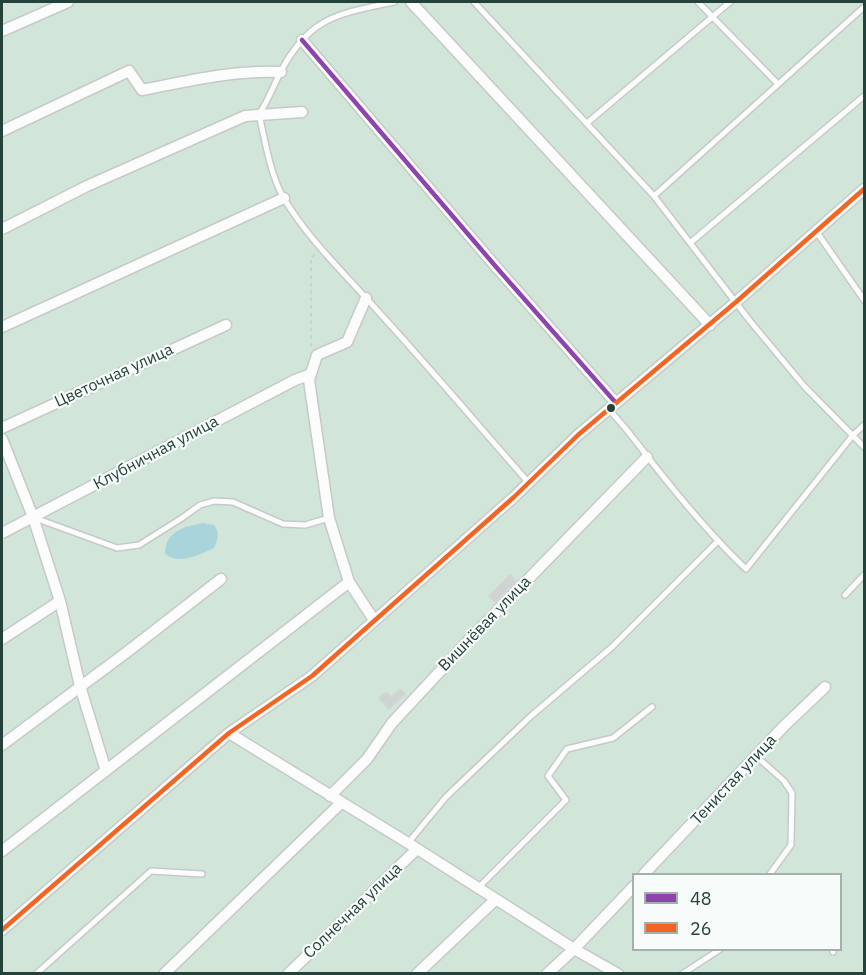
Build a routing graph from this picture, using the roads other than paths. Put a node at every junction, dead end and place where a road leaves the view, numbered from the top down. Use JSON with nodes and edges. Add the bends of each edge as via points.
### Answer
{"nodes":[{"id":1,"x":68,"y":2,"type":"edge"},
{"id":2,"x":394,"y":2,"type":"edge"},
{"id":3,"x":411,"y":2,"type":"edge"},
{"id":4,"x":698,"y":2,"type":"edge"},
{"id":5,"x":730,"y":2,"type":"edge"},
{"id":6,"x":478,"y":3,"type":"edge"},
{"id":7,"x":864,"y":7,"type":"edge"},
{"id":8,"x":713,"y":17,"type":"junction"},
{"id":9,"x":2,"y":32,"type":"edge"},
{"id":10,"x":302,"y":40,"type":"junction"},
{"id":11,"x":281,"y":72,"type":"junction"},
{"id":12,"x":778,"y":84,"type":"junction"},
{"id":13,"x":864,"y":96,"type":"edge"},
{"id":14,"x":302,"y":112,"type":"dead end"},
{"id":15,"x":260,"y":114,"type":"junction"},
{"id":16,"x":587,"y":123,"type":"junction"},
{"id":17,"x":2,"y":131,"type":"edge"},
{"id":18,"x":863,"y":193,"type":"edge"},
{"id":19,"x":654,"y":196,"type":"junction"},
{"id":20,"x":284,"y":198,"type":"junction"},
{"id":21,"x":2,"y":229,"type":"edge"},
{"id":22,"x":816,"y":231,"type":"junction"},
{"id":23,"x":690,"y":243,"type":"junction"},
{"id":24,"x":366,"y":298,"type":"junction"},
{"id":25,"x":864,"y":300,"type":"edge"},
{"id":26,"x":736,"y":302,"type":"junction"},
{"id":27,"x":710,"y":324,"type":"junction"},
{"id":28,"x":226,"y":325,"type":"dead end"},
{"id":29,"x":2,"y":327,"type":"edge"},
{"id":30,"x":311,"y":374,"type":"junction"},
{"id":31,"x":613,"y":406,"type":"junction"},
{"id":32,"x":864,"y":425,"type":"edge"},
{"id":33,"x":2,"y":428,"type":"edge"},
{"id":34,"x":853,"y":435,"type":"junction"},
{"id":35,"x":2,"y":439,"type":"edge"},
{"id":36,"x":864,"y":447,"type":"edge"},
{"id":37,"x":647,"y":457,"type":"junction"},
{"id":38,"x":529,"y":483,"type":"junction"},
{"id":39,"x":33,"y":517,"type":"junction"},
{"id":40,"x":329,"y":518,"type":"junction"},
{"id":41,"x":2,"y":533,"type":"edge"},
{"id":42,"x":717,"y":542,"type":"junction"},
{"id":43,"x":864,"y":575,"type":"edge"},
{"id":44,"x":221,"y":579,"type":"dead end"},
{"id":45,"x":349,"y":582,"type":"junction"},
{"id":46,"x":844,"y":595,"type":"dead end"},
{"id":47,"x":60,"y":602,"type":"junction"},
{"id":48,"x":374,"y":620,"type":"junction"},
{"id":49,"x":2,"y":639,"type":"edge"},
{"id":50,"x":80,"y":686,"type":"junction"},
{"id":51,"x":825,"y":687,"type":"dead end"},
{"id":52,"x":652,"y":707,"type":"dead end"},
{"id":53,"x":229,"y":733,"type":"junction"},
{"id":54,"x":2,"y":745,"type":"edge"},
{"id":55,"x":756,"y":756,"type":"junction"},
{"id":56,"x":106,"y":771,"type":"junction"},
{"id":57,"x":330,"y":796,"type":"junction"},
{"id":58,"x":341,"y":803,"type":"junction"},
{"id":59,"x":413,"y":846,"type":"junction"},
{"id":60,"x":2,"y":851,"type":"edge"},
{"id":61,"x":645,"y":873,"type":"edge"},
{"id":62,"x":771,"y":873,"type":"edge"},
{"id":63,"x":202,"y":874,"type":"dead end"},
{"id":64,"x":632,"y":887,"type":"edge"},
{"id":65,"x":478,"y":888,"type":"junction"},
{"id":66,"x":496,"y":899,"type":"junction"},
{"id":67,"x":2,"y":930,"type":"edge"},
{"id":68,"x":574,"y":949,"type":"junction"},
{"id":69,"x":718,"y":951,"type":"edge"},
{"id":70,"x":36,"y":974,"type":"edge"},
{"id":71,"x":164,"y":974,"type":"edge"},
{"id":72,"x":288,"y":974,"type":"edge"},
{"id":73,"x":417,"y":974,"type":"edge"},
{"id":74,"x":547,"y":974,"type":"edge"},
{"id":75,"x":618,"y":974,"type":"edge"},
{"id":76,"x":682,"y":974,"type":"edge"}],
"edges":[{"from":1,"to":9,"type":"street"},
{"from":2,"to":10,"type":"lane","via":[[341,14],[312,28]]},
{"from":3,"to":27,"type":"street"},
{"from":4,"to":8,"type":"lane"},
{"from":5,"to":8,"type":"lane"},
{"from":6,"to":16,"type":"lane"},
{"from":7,"to":12,"type":"lane"},
{"from":8,"to":12,"type":"lane"},
{"from":8,"to":16,"type":"lane"},
{"from":10,"to":11,"type":"lane"},
{"from":10,"to":31,"type":"street"},
{"from":11,"to":15,"type":"lane"},
{"from":11,"to":17,"type":"street","via":[[221,74],[142,90],[129,71]]},
{"from":12,"to":19,"type":"lane"},
{"from":13,"to":23,"type":"lane"},
{"from":14,"to":15,"type":"street"},
{"from":15,"to":20,"type":"lane"},
{"from":15,"to":21,"type":"street","via":[[234,120]]},
{"from":16,"to":19,"type":"lane"},
{"from":18,"to":22,"type":"street"},
{"from":19,"to":23,"type":"lane"},
{"from":20,"to":24,"type":"lane","via":[[322,250]]},
{"from":20,"to":29,"type":"street"},
{"from":22,"to":25,"type":"lane"},
{"from":22,"to":26,"type":"street"},
{"from":23,"to":26,"type":"lane"},
{"from":24,"to":30,"type":"street","via":[[347,342],[317,355]]},
{"from":24,"to":38,"type":"lane"},
{"from":26,"to":27,"type":"street"},
{"from":26,"to":34,"type":"lane","via":[[804,386]]},
{"from":27,"to":31,"type":"street"},
{"from":28,"to":33,"type":"street","name":"Цветочная улица"},
{"from":30,"to":39,"type":"street","name":"Клубничная улица"},
{"from":30,"to":40,"type":"street"},
{"from":31,"to":37,"type":"lane"},
{"from":31,"to":38,"type":"street"},
{"from":32,"to":34,"type":"lane"},
{"from":34,"to":36,"type":"lane"},
{"from":34,"to":42,"type":"lane","via":[[746,569]]},
{"from":35,"to":39,"type":"street"},
{"from":37,"to":42,"type":"lane"},
{"from":37,"to":57,"type":"street","name":"Вишнёвая улица","via":[[470,639]]},
{"from":38,"to":48,"type":"street"},
{"from":39,"to":40,"type":"lane","via":[[117,548],[140,545],[200,505],[214,501],[232,502],[284,524],[305,525]]},
{"from":39,"to":41,"type":"street","name":"Клубничная улица"},
{"from":39,"to":47,"type":"street"},
{"from":40,"to":45,"type":"street"},
{"from":42,"to":59,"type":"lane","via":[[612,647],[531,716],[446,797]]},
{"from":43,"to":46,"type":"lane"},
{"from":44,"to":50,"type":"street"},
{"from":45,"to":48,"type":"street"},
{"from":45,"to":56,"type":"street"},
{"from":47,"to":49,"type":"street"},
{"from":47,"to":50,"type":"street"},
{"from":48,"to":53,"type":"street","via":[[312,676]]},
{"from":50,"to":54,"type":"street"},
{"from":50,"to":56,"type":"street"},
{"from":51,"to":55,"type":"street","name":"Тенистая улица"},
{"from":52,"to":65,"type":"lane","via":[[613,738],[567,749],[548,776],[566,800]]},
{"from":53,"to":57,"type":"street"},
{"from":53,"to":67,"type":"street"},
{"from":55,"to":61,"type":"street","name":"Тенистая улица"},
{"from":55,"to":62,"type":"lane","via":[[792,793],[791,845]]},
{"from":56,"to":60,"type":"street"},
{"from":57,"to":58,"type":"street"},
{"from":58,"to":59,"type":"street"},
{"from":58,"to":71,"type":"street"},
{"from":59,"to":65,"type":"street"},
{"from":59,"to":72,"type":"street","name":"Солнечная улица"},
{"from":63,"to":70,"type":"lane","via":[[151,871]]},
{"from":64,"to":68,"type":"street"},
{"from":65,"to":66,"type":"street"},
{"from":66,"to":68,"type":"street"},
{"from":66,"to":73,"type":"street"},
{"from":68,"to":74,"type":"street"},
{"from":68,"to":75,"type":"street"},
{"from":69,"to":76,"type":"lane"}]}
